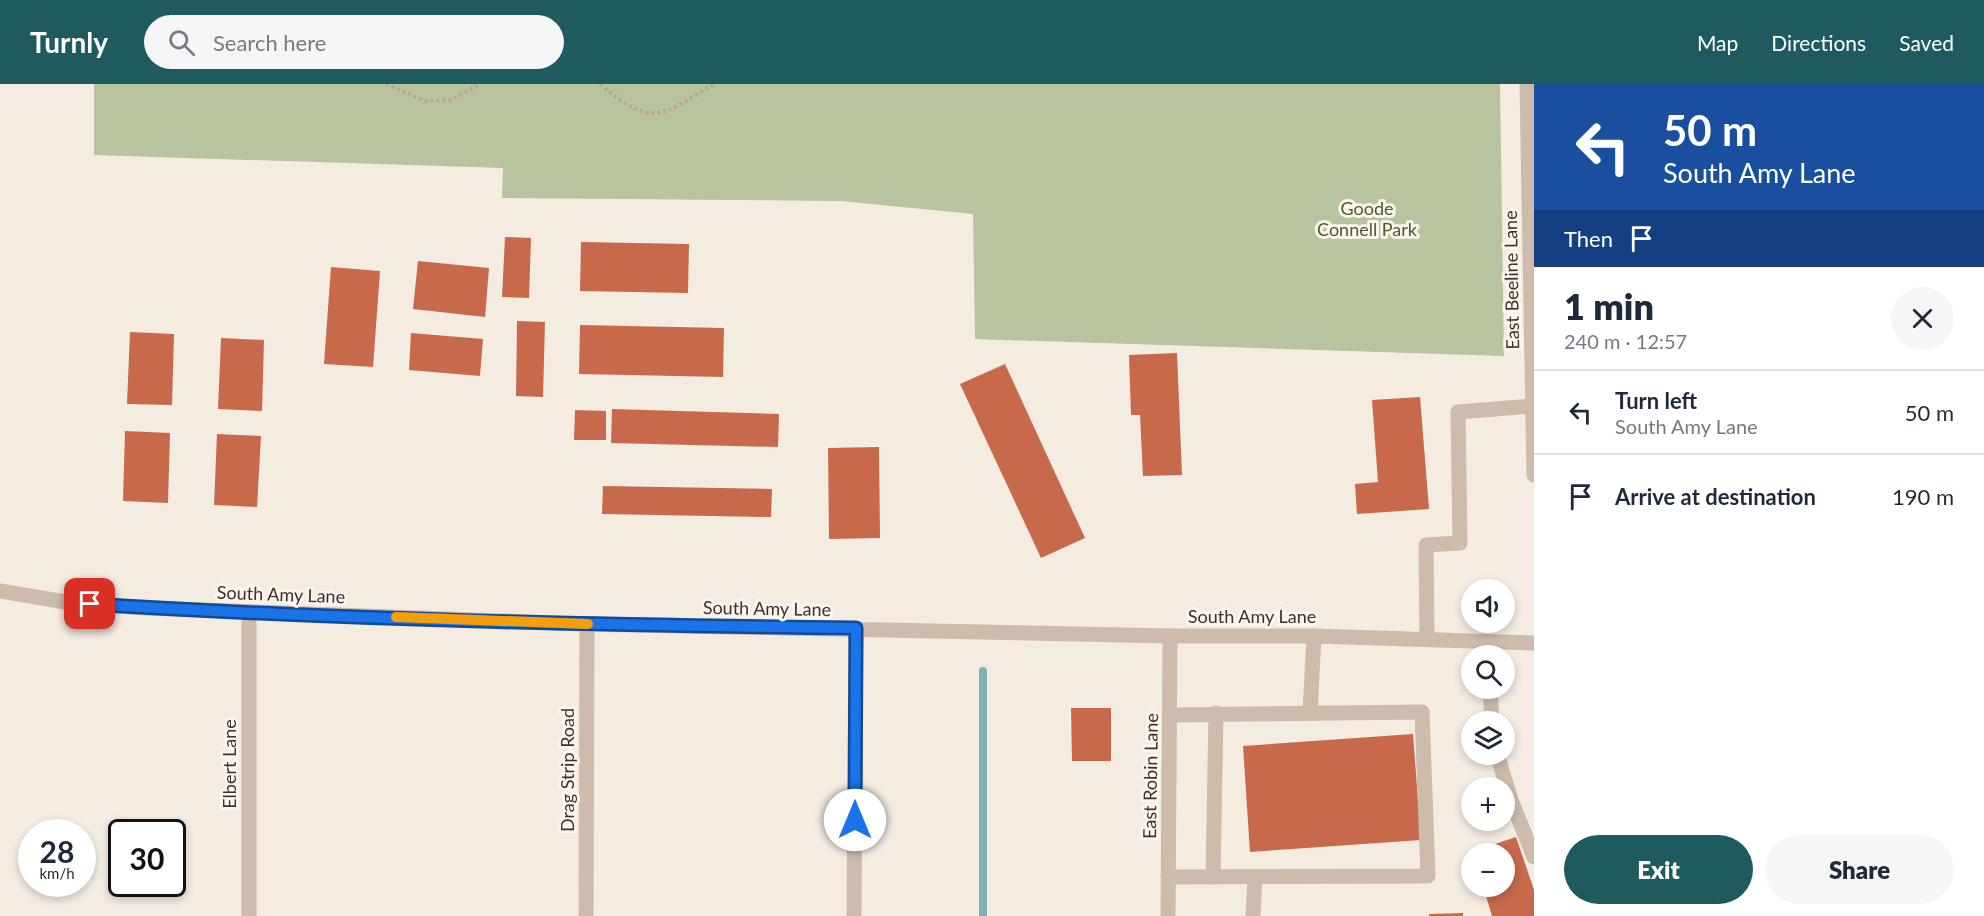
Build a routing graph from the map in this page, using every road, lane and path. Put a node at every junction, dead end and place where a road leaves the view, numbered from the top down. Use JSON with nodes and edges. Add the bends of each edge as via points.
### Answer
{"nodes":[{"id":1,"x":386,"y":84,"type":"edge"},
{"id":2,"x":480,"y":84,"type":"edge"},
{"id":3,"x":600,"y":84,"type":"edge"},
{"id":4,"x":714,"y":84,"type":"edge"},
{"id":5,"x":1527,"y":84,"type":"edge"},
{"id":6,"x":1533,"y":406,"type":"edge"},
{"id":7,"x":1534,"y":475,"type":"edge"},
{"id":8,"x":0,"y":591,"type":"edge"},
{"id":9,"x":249,"y":612,"type":"junction"},
{"id":10,"x":587,"y":624,"type":"junction"},
{"id":11,"x":856,"y":628,"type":"junction"},
{"id":12,"x":1170,"y":636,"type":"junction"},
{"id":13,"x":1314,"y":636,"type":"junction"},
{"id":14,"x":1427,"y":639,"type":"junction"},
{"id":15,"x":1534,"y":643,"type":"edge"},
{"id":16,"x":1464,"y":645,"type":"edge"},
{"id":17,"x":1515,"y":646,"type":"edge"},
{"id":18,"x":1310,"y":713,"type":"junction"},
{"id":19,"x":1216,"y":714,"type":"junction"},
{"id":20,"x":1170,"y":715,"type":"junction"},
{"id":21,"x":1500,"y":765,"type":"edge"},
{"id":22,"x":1534,"y":857,"type":"edge"},
{"id":23,"x":1168,"y":877,"type":"junction"},
{"id":24,"x":1213,"y":877,"type":"junction"},
{"id":25,"x":1255,"y":877,"type":"junction"},
{"id":26,"x":249,"y":916,"type":"edge"},
{"id":27,"x":586,"y":916,"type":"edge"},
{"id":28,"x":854,"y":916,"type":"edge"},
{"id":29,"x":1168,"y":916,"type":"edge"},
{"id":30,"x":1253,"y":916,"type":"edge"}],
"edges":[{"from":1,"to":2,"type":"path","via":[[425,101],[451,100]]},
{"from":3,"to":4,"type":"path","via":[[622,103],[657,114]]},
{"from":5,"to":6,"type":"street","name":"East Beeline Lane"},
{"from":6,"to":7,"type":"street","name":"East Beeline Lane"},
{"from":6,"to":14,"type":"street","via":[[1458,412],[1460,543],[1426,545]]},
{"from":8,"to":9,"type":"street","name":"South Amy Lane","via":[[71,603]]},
{"from":9,"to":10,"type":"street","name":"South Amy Lane"},
{"from":9,"to":26,"type":"street","name":"Elbert Lane"},
{"from":10,"to":11,"type":"street","name":"South Amy Lane"},
{"from":10,"to":27,"type":"street","name":"Drag Strip Road"},
{"from":11,"to":12,"type":"street","name":"South Amy Lane"},
{"from":11,"to":28,"type":"street"},
{"from":12,"to":13,"type":"street","name":"South Amy Lane"},
{"from":12,"to":20,"type":"street","name":"East Robin Lane"},
{"from":13,"to":14,"type":"street","name":"South Amy Lane"},
{"from":13,"to":18,"type":"street"},
{"from":14,"to":16,"type":"street","name":"South Amy Lane"},
{"from":15,"to":17,"type":"street","name":"South Amy Lane"},
{"from":18,"to":19,"type":"street"},
{"from":18,"to":25,"type":"street","via":[[1422,712],[1428,876]]},
{"from":19,"to":20,"type":"street"},
{"from":19,"to":24,"type":"street"},
{"from":20,"to":23,"type":"street","name":"East Robin Lane"},
{"from":21,"to":22,"type":"street"},
{"from":23,"to":24,"type":"street"},
{"from":23,"to":29,"type":"street","name":"East Robin Lane"},
{"from":24,"to":25,"type":"street"},
{"from":25,"to":30,"type":"street"}]}
